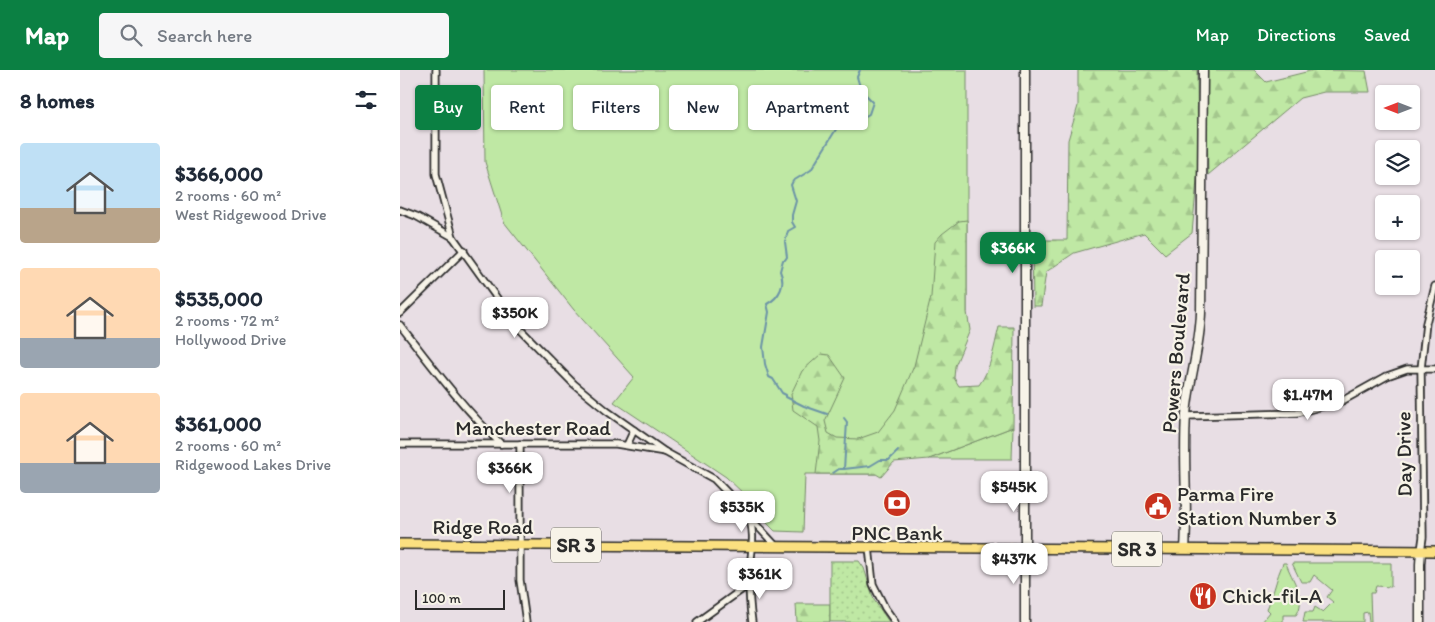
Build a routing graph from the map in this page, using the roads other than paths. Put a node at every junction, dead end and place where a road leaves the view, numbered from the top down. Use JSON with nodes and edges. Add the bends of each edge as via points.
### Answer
{"nodes":[{"id":1,"x":436,"y":70,"type":"edge"},
{"id":2,"x":1024,"y":70,"type":"edge"},
{"id":3,"x":1203,"y":70,"type":"edge"},
{"id":4,"x":400,"y":210,"type":"edge"},
{"id":5,"x":453,"y":237,"type":"junction"},
{"id":6,"x":464,"y":250,"type":"junction"},
{"id":7,"x":1435,"y":286,"type":"edge"},
{"id":8,"x":400,"y":313,"type":"edge"},
{"id":9,"x":400,"y":325,"type":"edge"},
{"id":10,"x":1420,"y":370,"type":"junction"},
{"id":11,"x":1435,"y":370,"type":"edge"},
{"id":12,"x":1186,"y":416,"type":"junction"},
{"id":13,"x":634,"y":430,"type":"junction"},
{"id":14,"x":400,"y":444,"type":"edge"},
{"id":15,"x":501,"y":444,"type":"junction"},
{"id":16,"x":520,"y":444,"type":"junction"},
{"id":17,"x":627,"y":446,"type":"junction"},
{"id":18,"x":665,"y":452,"type":"junction"},
{"id":19,"x":750,"y":518,"type":"junction"},
{"id":20,"x":400,"y":544,"type":"edge"},
{"id":21,"x":520,"y":544,"type":"junction"},
{"id":22,"x":751,"y":547,"type":"junction"},
{"id":23,"x":777,"y":547,"type":"junction"},
{"id":24,"x":868,"y":547,"type":"junction"},
{"id":25,"x":1024,"y":549,"type":"junction"},
{"id":26,"x":1185,"y":549,"type":"junction"},
{"id":27,"x":1421,"y":551,"type":"junction"},
{"id":28,"x":1435,"y":551,"type":"edge"},
{"id":29,"x":749,"y":580,"type":"junction"},
{"id":30,"x":526,"y":622,"type":"edge"},
{"id":31,"x":698,"y":622,"type":"edge"},
{"id":32,"x":752,"y":622,"type":"edge"},
{"id":33,"x":895,"y":622,"type":"edge"},
{"id":34,"x":1025,"y":622,"type":"edge"},
{"id":35,"x":1420,"y":622,"type":"edge"}],
"edges":[{"from":1,"to":5,"type":"street","via":[[436,174]]},
{"from":2,"to":25,"type":"main road"},
{"from":3,"to":12,"type":"main road","name":"Powers Boulevard","via":[[1201,324]]},
{"from":4,"to":5,"type":"street"},
{"from":5,"to":6,"type":"street"},
{"from":6,"to":8,"type":"street"},
{"from":6,"to":13,"type":"street","via":[[517,326],[574,384]]},
{"from":7,"to":10,"type":"street","name":"Day Drive"},
{"from":9,"to":15,"type":"street","via":[[462,404]]},
{"from":10,"to":11,"type":"street"},
{"from":10,"to":12,"type":"street","via":[[1407,369],[1342,401],[1297,413]]},
{"from":10,"to":27,"type":"street","name":"Day Drive"},
{"from":12,"to":26,"type":"main road","name":"Powers Boulevard"},
{"from":13,"to":17,"type":"street"},
{"from":13,"to":18,"type":"street"},
{"from":14,"to":15,"type":"street","name":"Manchester Road"},
{"from":15,"to":16,"type":"street","name":"Manchester Road"},
{"from":16,"to":17,"type":"street","name":"Manchester Road"},
{"from":16,"to":21,"type":"street"},
{"from":17,"to":18,"type":"street","name":"Manchester Road"},
{"from":18,"to":19,"type":"street","via":[[714,479]]},
{"from":19,"to":22,"type":"street"},
{"from":19,"to":23,"type":"street"},
{"from":20,"to":21,"type":"main road","name":"Ridge Road","number":"SR 3"},
{"from":21,"to":22,"type":"main road","name":"Ridge Road","number":"SR 3"},
{"from":21,"to":30,"type":"street","via":[[520,580]]},
{"from":22,"to":23,"type":"main road","name":"Ridge Road","number":"SR 3"},
{"from":22,"to":29,"type":"street"},
{"from":23,"to":24,"type":"main road","name":"Ridge Road","number":"SR 3"},
{"from":24,"to":25,"type":"main road","name":"Ridge Road","number":"SR 3"},
{"from":24,"to":33,"type":"street","via":[[873,584]]},
{"from":25,"to":26,"type":"main road","name":"Ridge Road","number":"SR 3"},
{"from":25,"to":34,"type":"main road"},
{"from":26,"to":27,"type":"main road","name":"Ridge Road","number":"SR 3"},
{"from":27,"to":28,"type":"main road","name":"Ridge Road","number":"SR 3"},
{"from":27,"to":35,"type":"main road","name":"Day Drive"},
{"from":29,"to":31,"type":"street","via":[[744,588]]},
{"from":29,"to":32,"type":"street"}]}
